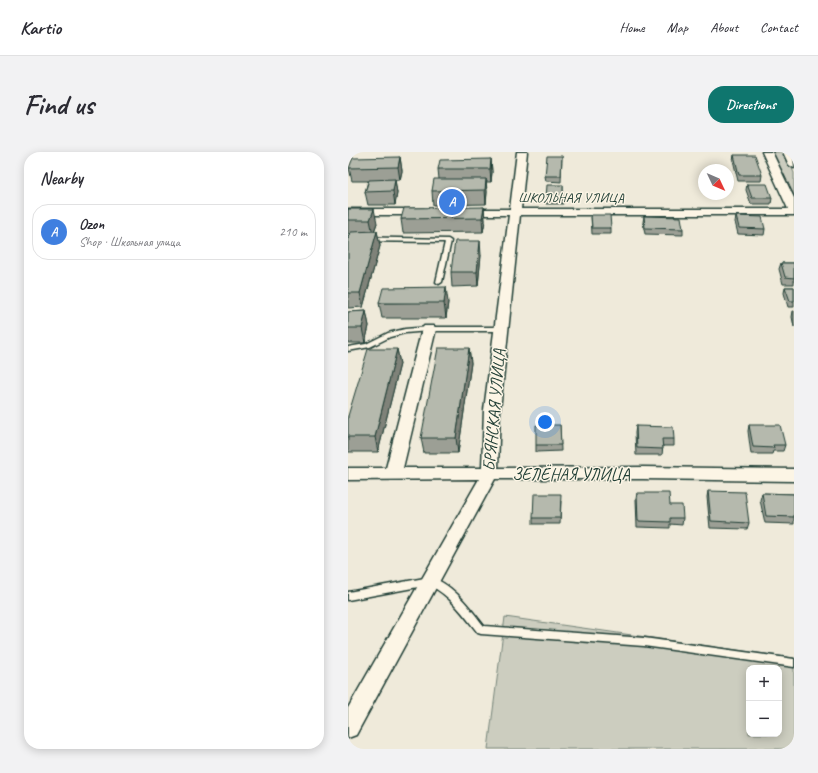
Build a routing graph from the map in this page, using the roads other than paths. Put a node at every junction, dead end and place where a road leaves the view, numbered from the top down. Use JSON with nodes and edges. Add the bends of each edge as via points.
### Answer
{"nodes":[{"id":1,"x":522,"y":152,"type":"edge"},
{"id":2,"x":767,"y":152,"type":"edge"},
{"id":3,"x":788,"y":152,"type":"edge"},
{"id":4,"x":794,"y":166,"type":"edge"},
{"id":5,"x":794,"y":211,"type":"edge"},
{"id":6,"x":348,"y":212,"type":"edge"},
{"id":7,"x":435,"y":212,"type":"edge"},
{"id":8,"x":451,"y":212,"type":"edge"},
{"id":9,"x":514,"y":212,"type":"junction"},
{"id":10,"x":348,"y":239,"type":"edge"},
{"id":11,"x":440,"y":282,"type":"dead end"},
{"id":12,"x":429,"y":329,"type":"junction"},
{"id":13,"x":501,"y":329,"type":"junction"},
{"id":14,"x":348,"y":349,"type":"edge"},
{"id":15,"x":348,"y":474,"type":"edge"},
{"id":16,"x":393,"y":474,"type":"junction"},
{"id":17,"x":490,"y":474,"type":"junction"},
{"id":18,"x":794,"y":475,"type":"edge"},
{"id":19,"x":430,"y":581,"type":"junction"},
{"id":20,"x":348,"y":596,"type":"edge"},
{"id":21,"x":794,"y":663,"type":"edge"},
{"id":22,"x":348,"y":728,"type":"edge"}],
"edges":[{"from":1,"to":9,"type":"street","name":"БРЯНСКАЯ УЛИЦА"},
{"from":2,"to":5,"type":"street"},
{"from":3,"to":4,"type":"street"},
{"from":5,"to":9,"type":"street","name":"ШКОЛЬНАЯ УЛИЦА"},
{"from":6,"to":7,"type":"street"},
{"from":8,"to":9,"type":"street","name":"ШКОЛЬНАЯ УЛИЦА"},
{"from":9,"to":13,"type":"street","name":"БРЯНСКАЯ УЛИЦА"},
{"from":10,"to":11,"type":"lane","via":[[446,240],[448,241]]},
{"from":12,"to":13,"type":"lane"},
{"from":12,"to":14,"type":"lane","via":[[388,335],[368,346]]},
{"from":12,"to":16,"type":"street"},
{"from":13,"to":17,"type":"street","name":"БРЯНСКАЯ УЛИЦА","via":[[492,410]]},
{"from":15,"to":16,"type":"street","name":"ЗЕЛЁНАЯ УЛИЦА"},
{"from":16,"to":17,"type":"street","name":"ЗЕЛЁНАЯ УЛИЦА"},
{"from":17,"to":18,"type":"street","name":"ЗЕЛЁНАЯ УЛИЦА"},
{"from":17,"to":19,"type":"street","name":"БРЯНСКАЯ УЛИЦА"},
{"from":19,"to":20,"type":"lane"},
{"from":19,"to":21,"type":"lane","via":[[443,587],[481,630],[644,642]]},
{"from":19,"to":22,"type":"street","name":"БРЯНСКАЯ УЛИЦА"}]}
